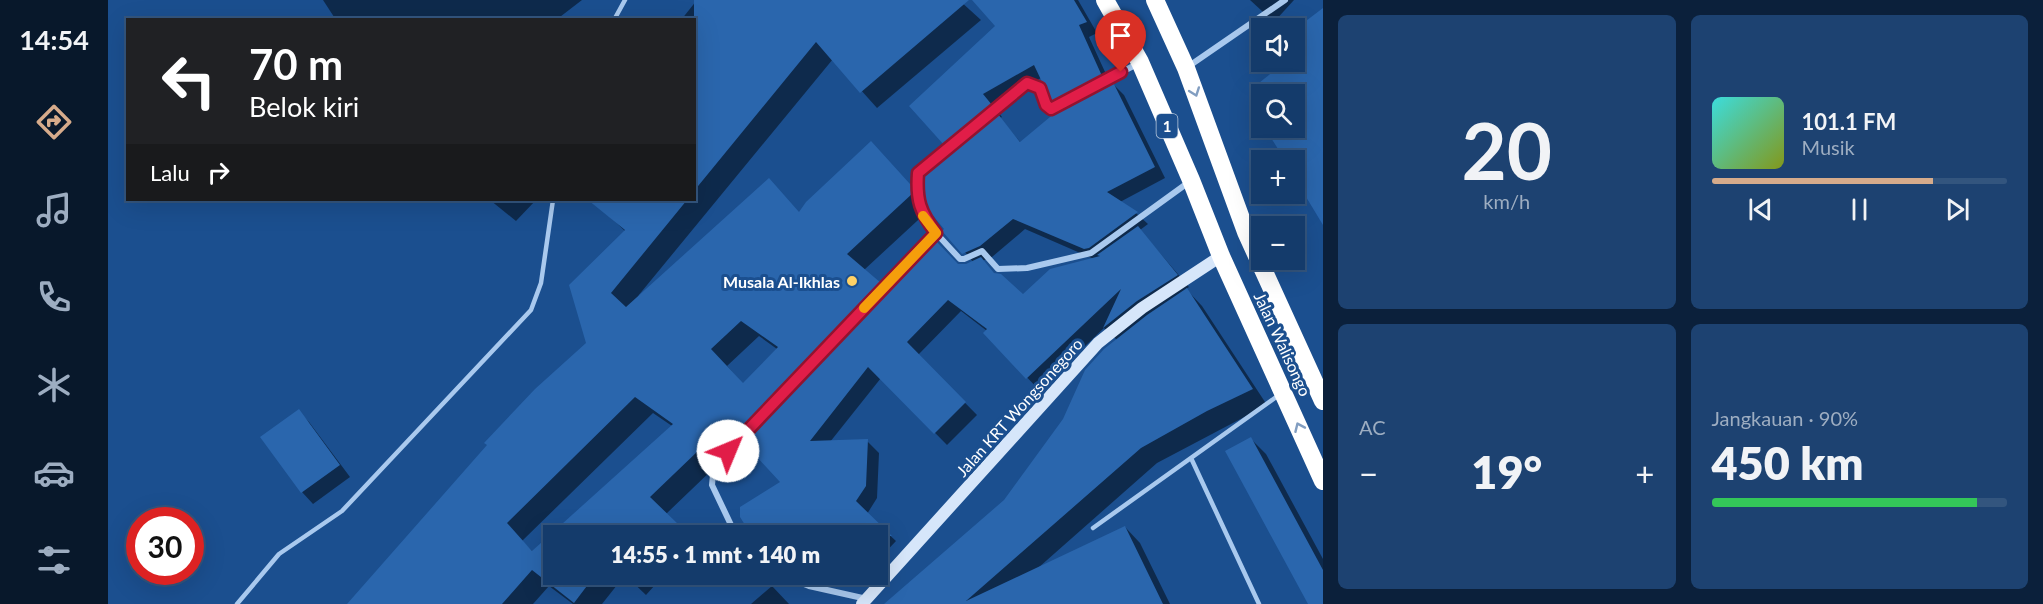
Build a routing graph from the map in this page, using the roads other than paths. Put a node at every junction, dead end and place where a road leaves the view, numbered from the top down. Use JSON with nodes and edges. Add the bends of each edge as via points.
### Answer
{"nodes":[{"id":1,"x":625,"y":0,"type":"edge"},
{"id":2,"x":1105,"y":0,"type":"edge"},
{"id":3,"x":1155,"y":0,"type":"edge"},
{"id":4,"x":1285,"y":0,"type":"edge"},
{"id":5,"x":615,"y":18,"type":"edge"},
{"id":6,"x":1140,"y":62,"type":"junction"},
{"id":7,"x":1186,"y":68,"type":"junction"},
{"id":8,"x":1191,"y":180,"type":"junction"},
{"id":9,"x":553,"y":201,"type":"edge"},
{"id":10,"x":936,"y":233,"type":"junction"},
{"id":11,"x":1221,"y":256,"type":"junction"},
{"id":12,"x":1284,"y":392,"type":"junction"},
{"id":13,"x":1323,"y":401,"type":"edge"},
{"id":14,"x":1191,"y":459,"type":"junction"},
{"id":15,"x":1323,"y":481,"type":"edge"},
{"id":16,"x":732,"y":525,"type":"edge"},
{"id":17,"x":1094,"y":528,"type":"dead end"},
{"id":18,"x":807,"y":585,"type":"edge"},
{"id":19,"x":864,"y":602,"type":"edge"},
{"id":20,"x":237,"y":604,"type":"edge"},
{"id":21,"x":1260,"y":604,"type":"edge"}],
"edges":[{"from":1,"to":5,"type":"lane"},
{"from":2,"to":6,"type":"highway","number":"1"},
{"from":3,"to":7,"type":"highway","number":"1"},
{"from":4,"to":7,"type":"street"},
{"from":6,"to":8,"type":"highway","number":"1"},
{"from":6,"to":10,"type":"street","via":[[1051,109],[1040,88],[1027,83],[918,173],[922,214]]},
{"from":7,"to":13,"type":"highway","name":"Jalan Walisongo","number":"1","one_way":true,"via":[[1246,232]]},
{"from":8,"to":10,"type":"street","via":[[1091,253],[1027,268],[998,269],[981,251],[960,259]]},
{"from":8,"to":11,"type":"highway","number":"1"},
{"from":9,"to":20,"type":"lane","via":[[541,283],[531,310],[342,511],[279,554]]},
{"from":10,"to":16,"type":"street","via":[[714,464],[712,485]]},
{"from":11,"to":12,"type":"highway","name":"Jalan Walisongo","number":"1"},
{"from":11,"to":19,"type":"street","name":"Jalan KRT Wongsonegoro","via":[[1142,308],[1098,343]]},
{"from":12,"to":14,"type":"lane"},
{"from":15,"to":12,"type":"highway","name":"Jalan Walisongo","number":"1","one_way":true},
{"from":14,"to":17,"type":"lane"},
{"from":14,"to":21,"type":"lane"},
{"from":18,"to":19,"type":"street"}]}
